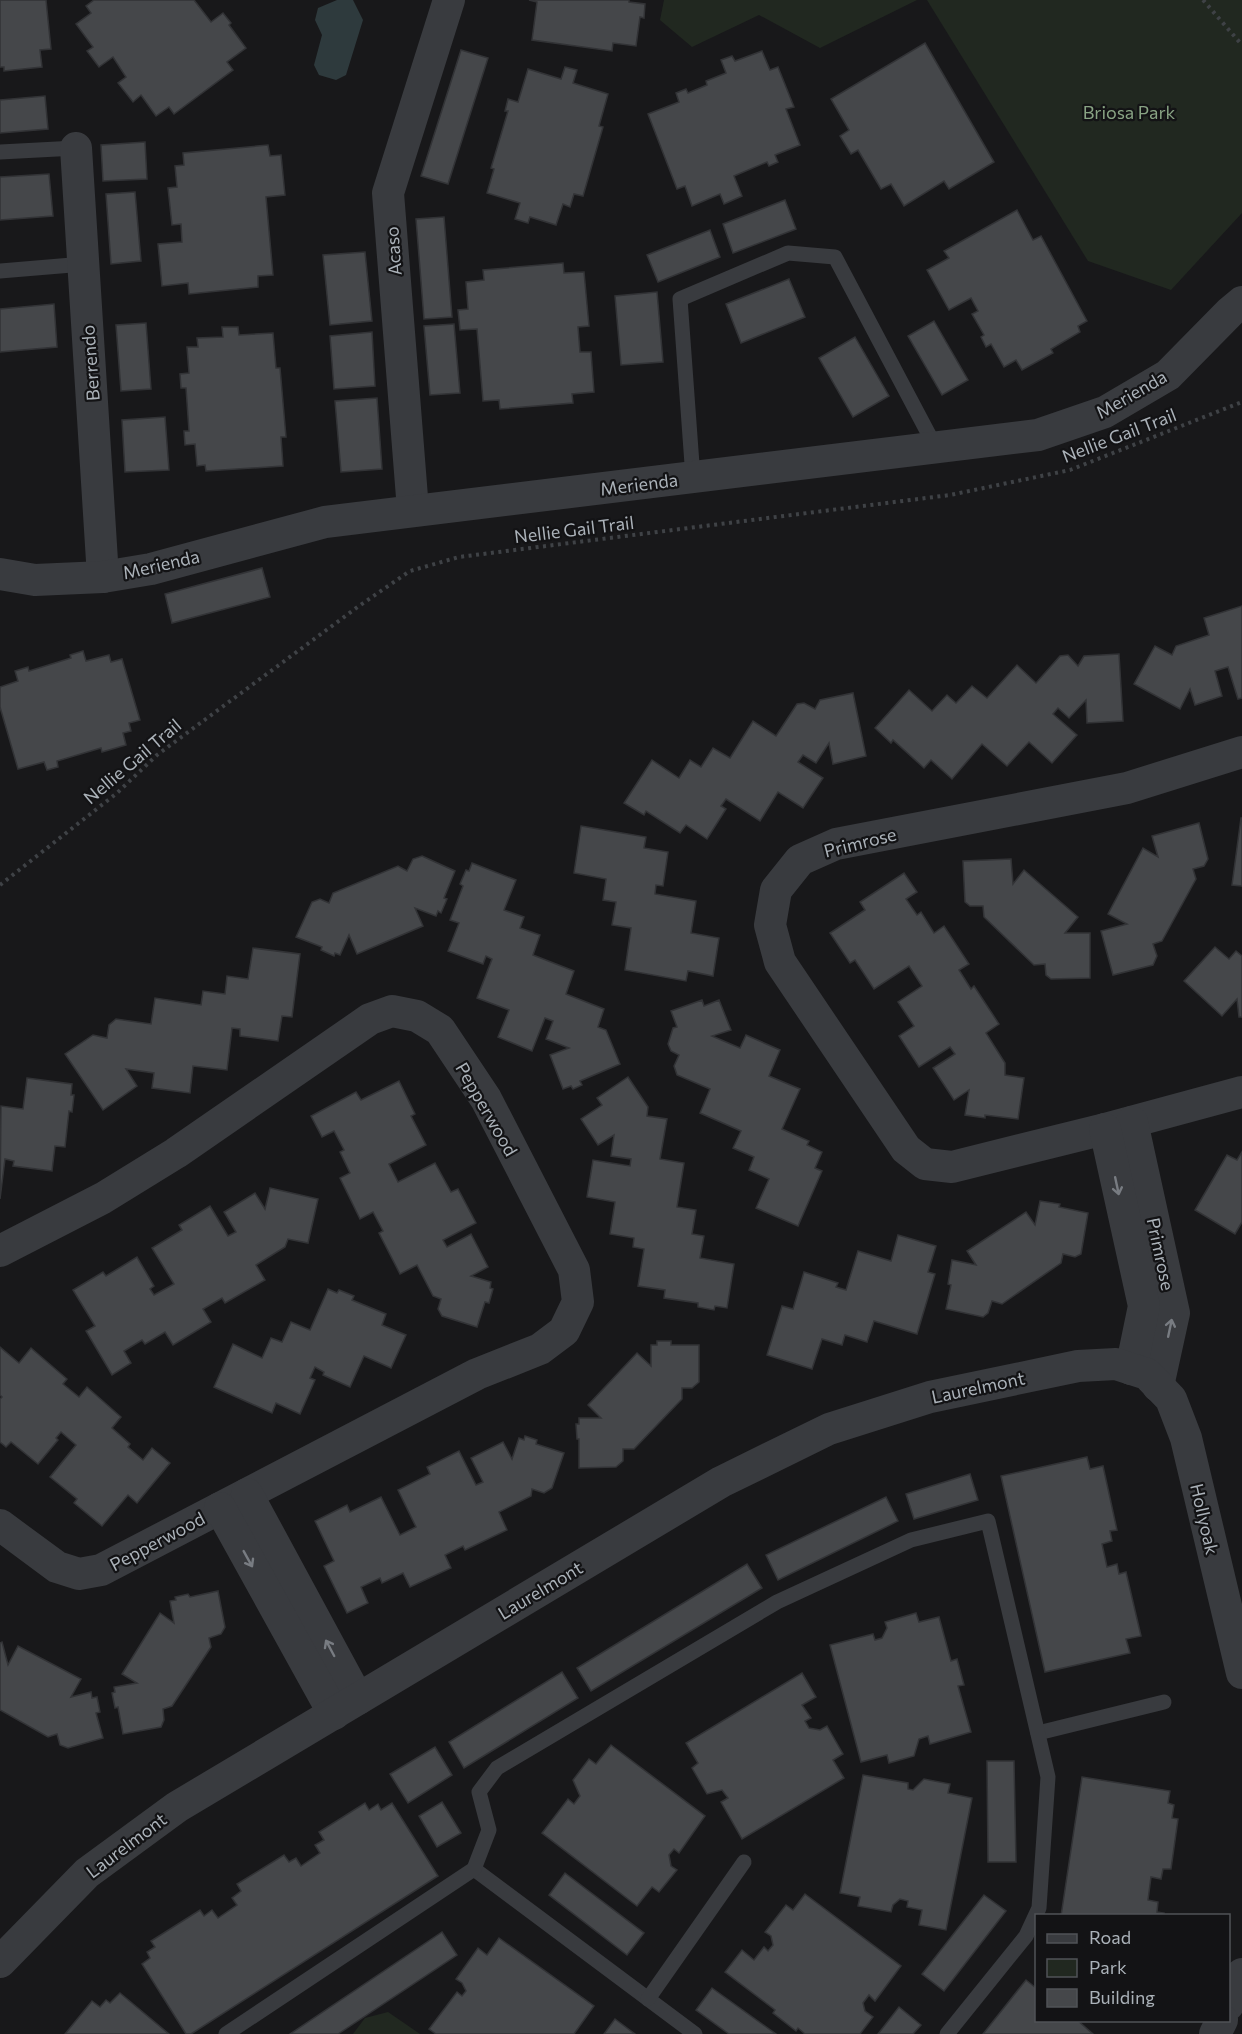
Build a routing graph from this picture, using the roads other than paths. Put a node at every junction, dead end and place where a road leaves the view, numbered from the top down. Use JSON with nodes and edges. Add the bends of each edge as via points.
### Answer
{"nodes":[{"id":1,"x":449,"y":0,"type":"edge"},
{"id":2,"x":76,"y":148,"type":"joint"},
{"id":3,"x":0,"y":152,"type":"edge"},
{"id":4,"x":84,"y":264,"type":"junction"},
{"id":5,"x":0,"y":271,"type":"edge"},
{"id":6,"x":1242,"y":302,"type":"edge"},
{"id":7,"x":936,"y":448,"type":"junction"},
{"id":8,"x":693,"y":478,"type":"junction"},
{"id":9,"x":413,"y":510,"type":"junction"},
{"id":10,"x":0,"y":574,"type":"edge"},
{"id":11,"x":104,"y":577,"type":"junction"},
{"id":12,"x":1242,"y":752,"type":"edge"},
{"id":13,"x":1242,"y":1092,"type":"edge"},
{"id":14,"x":1118,"y":1125,"type":"junction"},
{"id":15,"x":0,"y":1251,"type":"edge"},
{"id":16,"x":1145,"y":1376,"type":"junction"},
{"id":17,"x":233,"y":1501,"type":"junction"},
{"id":18,"x":0,"y":1525,"type":"edge"},
{"id":19,"x":1242,"y":1673,"type":"edge"},
{"id":20,"x":1164,"y":1702,"type":"dead end"},
{"id":21,"x":346,"y":1706,"type":"junction"},
{"id":22,"x":1038,"y":1732,"type":"junction"},
{"id":23,"x":744,"y":1862,"type":"dead end"},
{"id":24,"x":474,"y":1869,"type":"junction"},
{"id":25,"x":1036,"y":1914,"type":"edge"},
{"id":26,"x":1035,"y":1917,"type":"edge"},
{"id":27,"x":0,"y":1962,"type":"edge"},
{"id":28,"x":1242,"y":1974,"type":"edge"},
{"id":29,"x":648,"y":1999,"type":"junction"},
{"id":30,"x":1230,"y":2003,"type":"edge"},
{"id":31,"x":226,"y":2034,"type":"edge"},
{"id":32,"x":695,"y":2034,"type":"edge"},
{"id":33,"x":947,"y":2034,"type":"edge"}],
"edges":[{"from":1,"to":9,"type":"street","name":"Acaso","via":[[388,193]]},
{"from":2,"to":3,"type":"lane"},
{"from":2,"to":4,"type":"street","name":"Berrendo"},
{"from":4,"to":5,"type":"lane"},
{"from":4,"to":11,"type":"street","name":"Berrendo"},
{"from":6,"to":7,"type":"street","name":"Merienda","via":[[1168,375],[1105,412],[1038,435]]},
{"from":7,"to":8,"type":"street","name":"Merienda"},
{"from":7,"to":8,"type":"lane","via":[[835,257],[788,253],[680,299]]},
{"from":8,"to":9,"type":"street","name":"Merienda"},
{"from":9,"to":11,"type":"street","name":"Merienda","via":[[325,522],[151,569]]},
{"from":10,"to":11,"type":"street","name":"Merienda","via":[[35,580]]},
{"from":12,"to":14,"type":"street","name":"Primrose","via":[[1127,788],[836,844],[800,860],[776,890],[770,925],[780,962],[906,1149],[925,1164],[952,1167]]},
{"from":13,"to":14,"type":"street","name":"Primrose"},
{"from":14,"to":16,"type":"street","name":"Primrose","via":[[1144,1306]]},
{"from":15,"to":17,"type":"street","name":"Pepperwood","via":[[103,1198],[176,1153],[370,1019],[392,1011],[417,1016],[440,1030],[486,1099],[574,1270],[578,1302],[564,1331],[540,1349],[477,1374]]},
{"from":16,"to":19,"type":"street","name":"Hollyoak","via":[[1171,1400],[1186,1438]]},
{"from":16,"to":21,"type":"street","name":"Laurelmont","via":[[1116,1364],[1078,1366],[930,1397],[829,1429],[721,1482]]},
{"from":17,"to":18,"type":"street","name":"Pepperwood","via":[[101,1570],[79,1574],[57,1567]]},
{"from":17,"to":21,"type":"street"},
{"from":20,"to":22,"type":"lane"},
{"from":21,"to":27,"type":"street","name":"Laurelmont","via":[[177,1807],[87,1873]]},
{"from":22,"to":24,"type":"lane","via":[[988,1521],[911,1540],[777,1602],[497,1768],[479,1792],[489,1830]]},
{"from":22,"to":25,"type":"lane","via":[[1048,1777]]},
{"from":23,"to":29,"type":"lane"},
{"from":24,"to":29,"type":"lane"},
{"from":24,"to":31,"type":"lane"},
{"from":26,"to":33,"type":"lane","via":[[1026,1936]]},
{"from":28,"to":30,"type":"street"},
{"from":29,"to":32,"type":"lane"}]}
